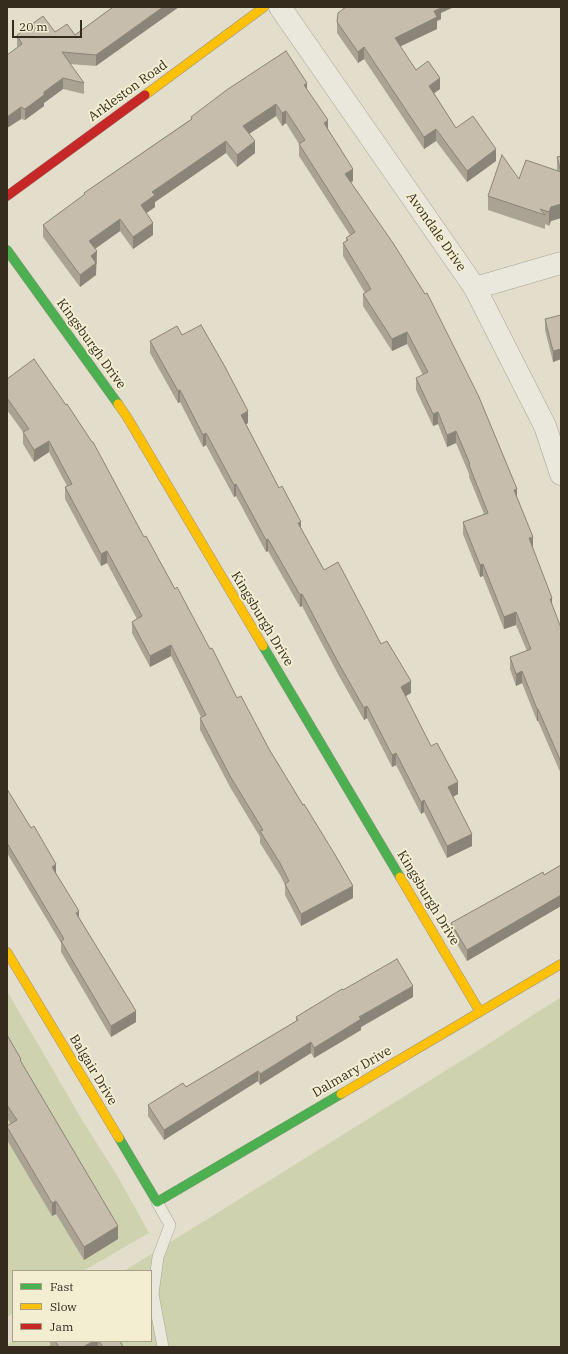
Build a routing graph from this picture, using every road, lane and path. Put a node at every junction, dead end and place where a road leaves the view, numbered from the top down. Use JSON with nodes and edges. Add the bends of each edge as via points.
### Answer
{"nodes":[{"id":1,"x":264,"y":7,"type":"edge"},
{"id":2,"x":280,"y":7,"type":"edge"},
{"id":3,"x":7,"y":196,"type":"edge"},
{"id":4,"x":7,"y":250,"type":"edge"},
{"id":5,"x":561,"y":263,"type":"edge"},
{"id":6,"x":475,"y":288,"type":"junction"},
{"id":7,"x":561,"y":474,"type":"edge"},
{"id":8,"x":7,"y":952,"type":"edge"},
{"id":9,"x":561,"y":964,"type":"edge"},
{"id":10,"x":480,"y":1012,"type":"junction"},
{"id":11,"x":157,"y":1202,"type":"junction"},
{"id":12,"x":163,"y":1347,"type":"edge"}],
"edges":[{"from":1,"to":3,"type":"street","name":"Arkleston Road"},
{"from":2,"to":6,"type":"street","name":"Avondale Drive"},
{"from":4,"to":10,"type":"street","name":"Kingsburgh Drive","via":[[127,417]]},
{"from":5,"to":6,"type":"street"},
{"from":6,"to":7,"type":"street","name":"Avondale Drive","via":[[545,426]]},
{"from":8,"to":11,"type":"street","name":"Balgair Drive"},
{"from":9,"to":10,"type":"street","name":"Dalmary Drive"},
{"from":10,"to":11,"type":"street","name":"Dalmary Drive"},
{"from":11,"to":12,"type":"lane","via":[[170,1225],[158,1257],[153,1294]]}]}
